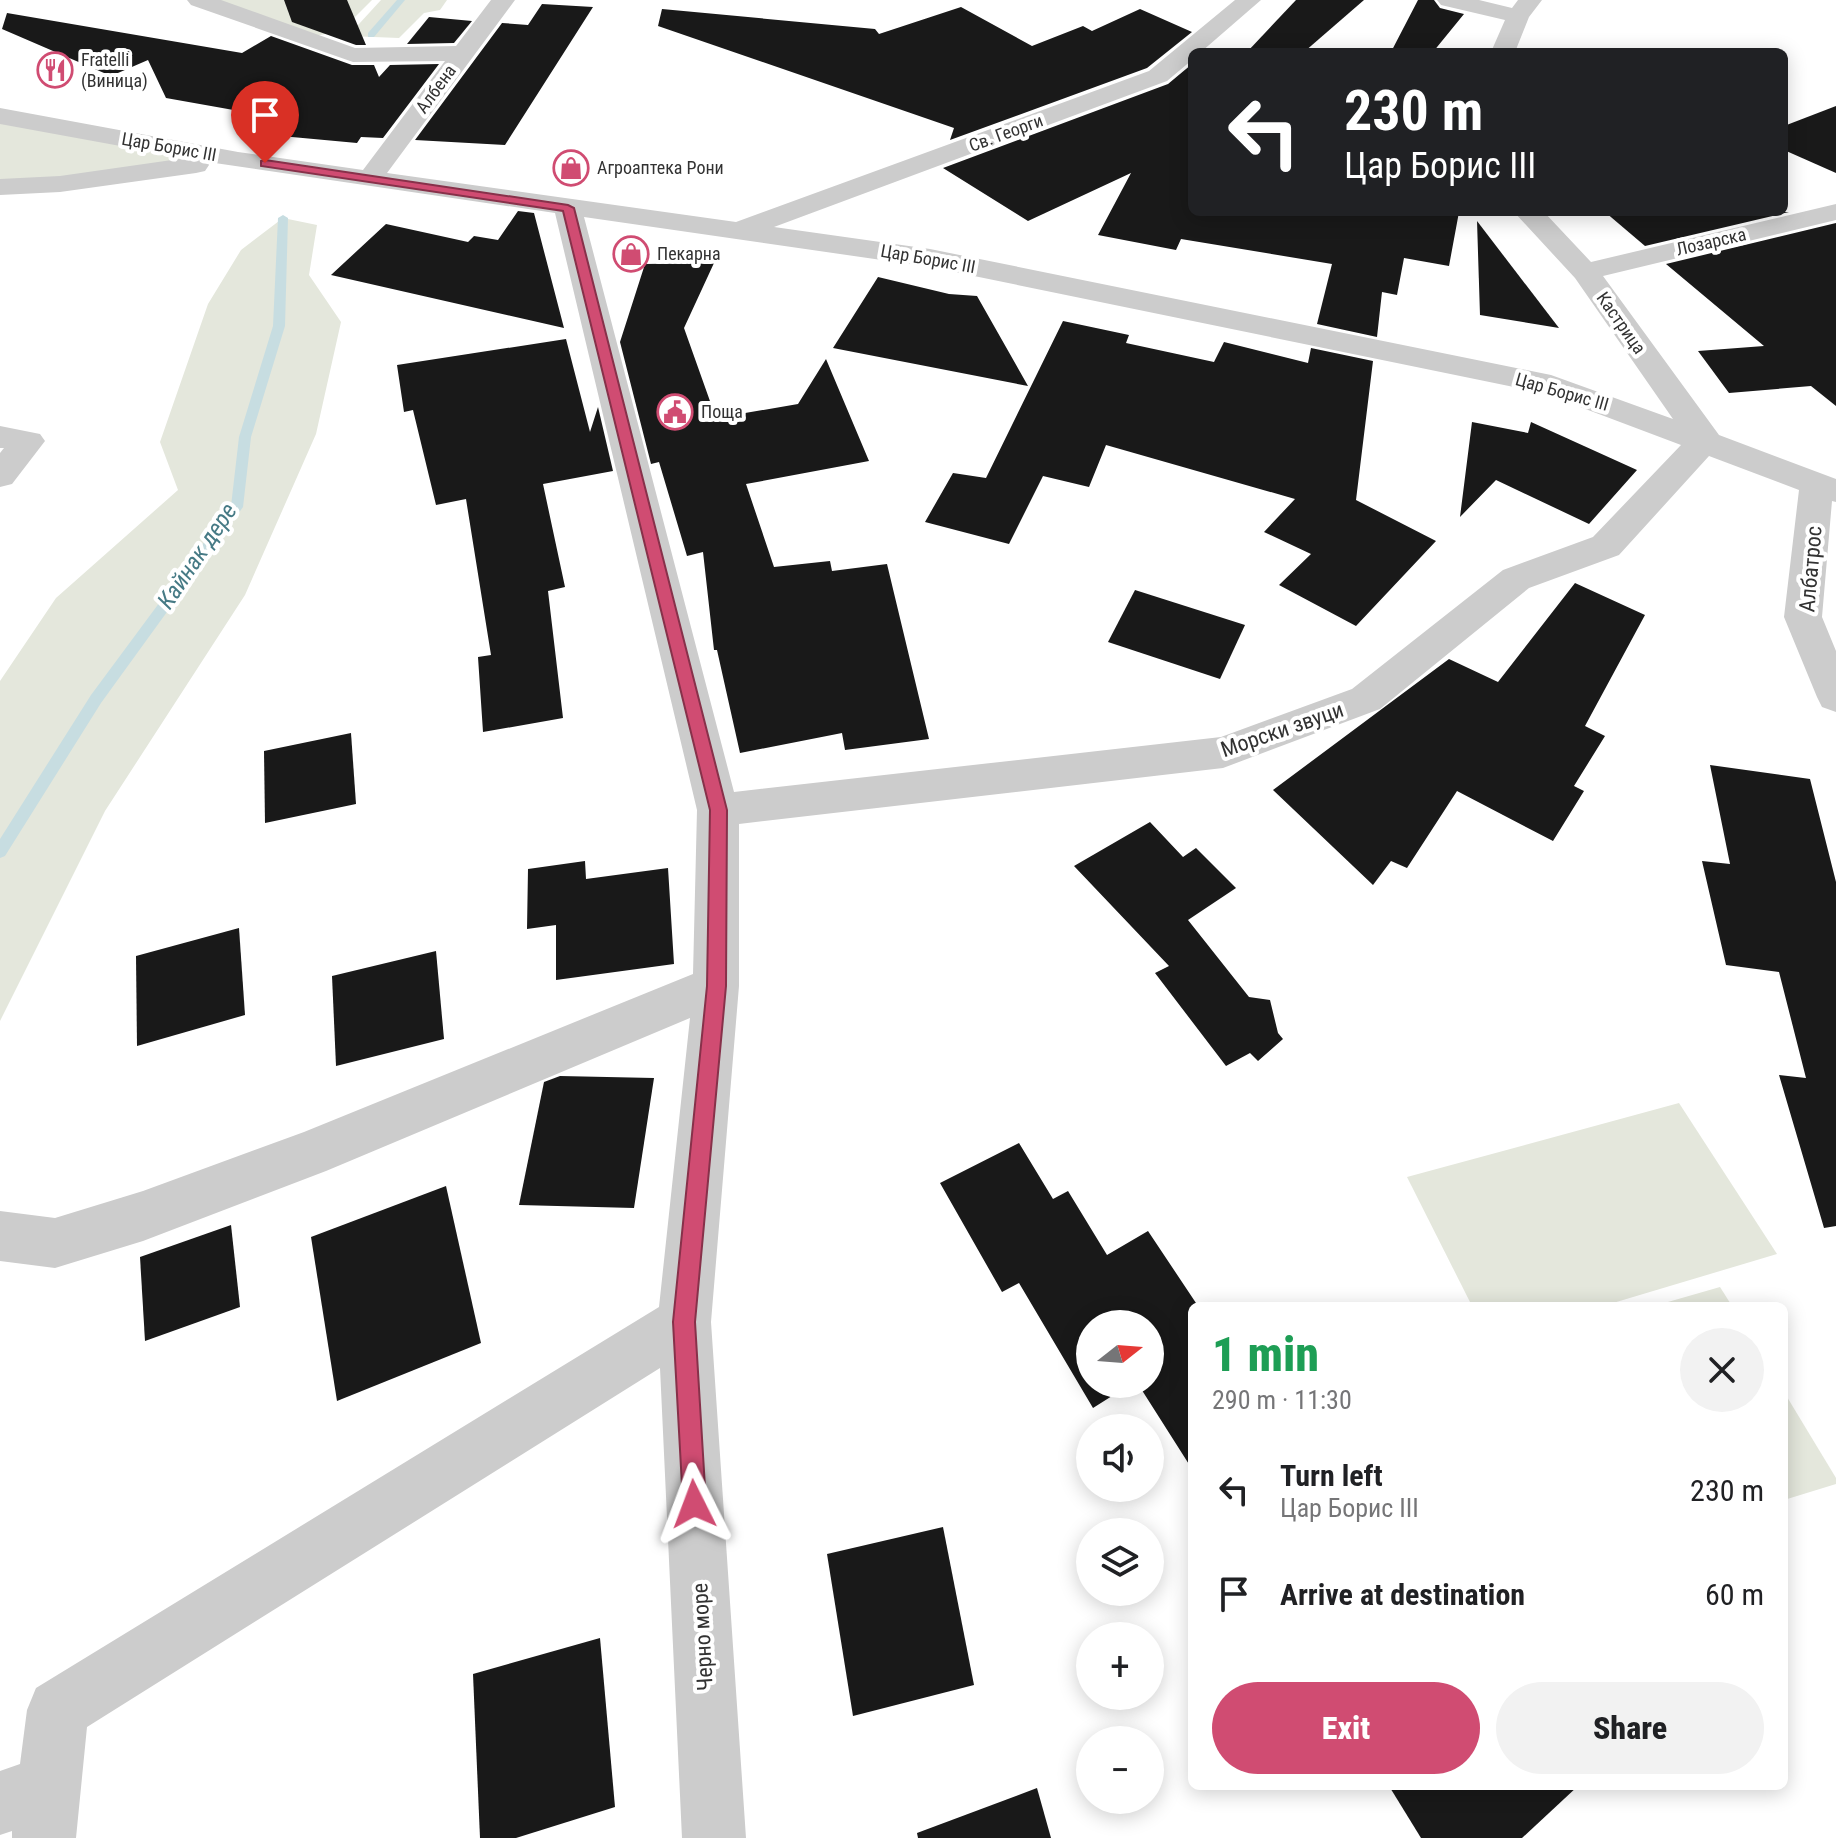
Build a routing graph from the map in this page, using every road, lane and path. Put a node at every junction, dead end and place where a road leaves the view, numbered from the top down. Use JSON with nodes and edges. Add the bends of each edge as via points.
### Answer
{"nodes":[{"id":1,"x":199,"y":0,"type":"edge"},
{"id":2,"x":503,"y":0,"type":"edge"},
{"id":3,"x":1249,"y":0,"type":"edge"},
{"id":4,"x":1449,"y":0,"type":"edge"},
{"id":5,"x":1524,"y":8,"type":"edge"},
{"id":6,"x":1192,"y":48,"type":"edge"},
{"id":7,"x":1505,"y":48,"type":"edge"},
{"id":8,"x":1188,"y":51,"type":"edge"},
{"id":9,"x":462,"y":53,"type":"junction"},
{"id":10,"x":0,"y":116,"type":"edge"},
{"id":11,"x":238,"y":160,"type":"junction"},
{"id":12,"x":370,"y":178,"type":"junction"},
{"id":13,"x":0,"y":187,"type":"edge"},
{"id":14,"x":568,"y":208,"type":"junction"},
{"id":15,"x":1836,"y":212,"type":"edge"},
{"id":16,"x":1532,"y":216,"type":"edge"},
{"id":17,"x":742,"y":230,"type":"junction"},
{"id":18,"x":1585,"y":272,"type":"junction"},
{"id":19,"x":14,"y":439,"type":"edge"},
{"id":20,"x":1705,"y":440,"type":"junction"},
{"id":21,"x":0,"y":476,"type":"edge"},
{"id":22,"x":1827,"y":487,"type":"edge"},
{"id":23,"x":1836,"y":697,"type":"edge"},
{"id":24,"x":718,"y":810,"type":"junction"},
{"id":25,"x":716,"y":986,"type":"junction"},
{"id":26,"x":0,"y":1236,"type":"edge"},
{"id":27,"x":684,"y":1322,"type":"junction"},
{"id":28,"x":31,"y":1809,"type":"edge"},
{"id":29,"x":714,"y":1838,"type":"edge"}],
"edges":[{"from":1,"to":9,"type":"street","via":[[353,55]]},
{"from":2,"to":9,"type":"street","name":"Албена"},
{"from":3,"to":6,"type":"street","name":"Св. Георги"},
{"from":4,"to":5,"type":"street"},
{"from":5,"to":7,"type":"street"},
{"from":8,"to":17,"type":"street","name":"Св. Георги","via":[[1158,76]]},
{"from":9,"to":12,"type":"street","name":"Албена"},
{"from":10,"to":11,"type":"street","name":"Цар Борис III"},
{"from":11,"to":12,"type":"street","name":"Цар Борис III"},
{"from":11,"to":13,"type":"street"},
{"from":12,"to":14,"type":"street","name":"Цар Борис III"},
{"from":14,"to":17,"type":"street","name":"Цар Борис III"},
{"from":14,"to":24,"type":"street","name":"Черно море"},
{"from":15,"to":18,"type":"street","name":"Лозарска"},
{"from":16,"to":18,"type":"street","name":"Кастрица"},
{"from":17,"to":20,"type":"street","name":"Цар Борис III","via":[[930,258],[1551,385]]},
{"from":18,"to":20,"type":"street","name":"Кастрица"},
{"from":19,"to":21,"type":"street"},
{"from":20,"to":22,"type":"street","name":"Цар Борис III"},
{"from":20,"to":24,"type":"street","name":"Морски звуци","via":[[1606,546],[1516,579],[1366,699],[1223,752]]},
{"from":22,"to":23,"type":"street","name":"Албатрос","via":[[1803,617]]},
{"from":24,"to":25,"type":"street","name":"Черно море"},
{"from":25,"to":26,"type":"street","via":[[309,1154],[143,1216],[55,1243]]},
{"from":25,"to":27,"type":"street","name":"Черно море"},
{"from":27,"to":28,"type":"street","via":[[58,1710]]},
{"from":27,"to":29,"type":"street","name":"Черно море"}]}
